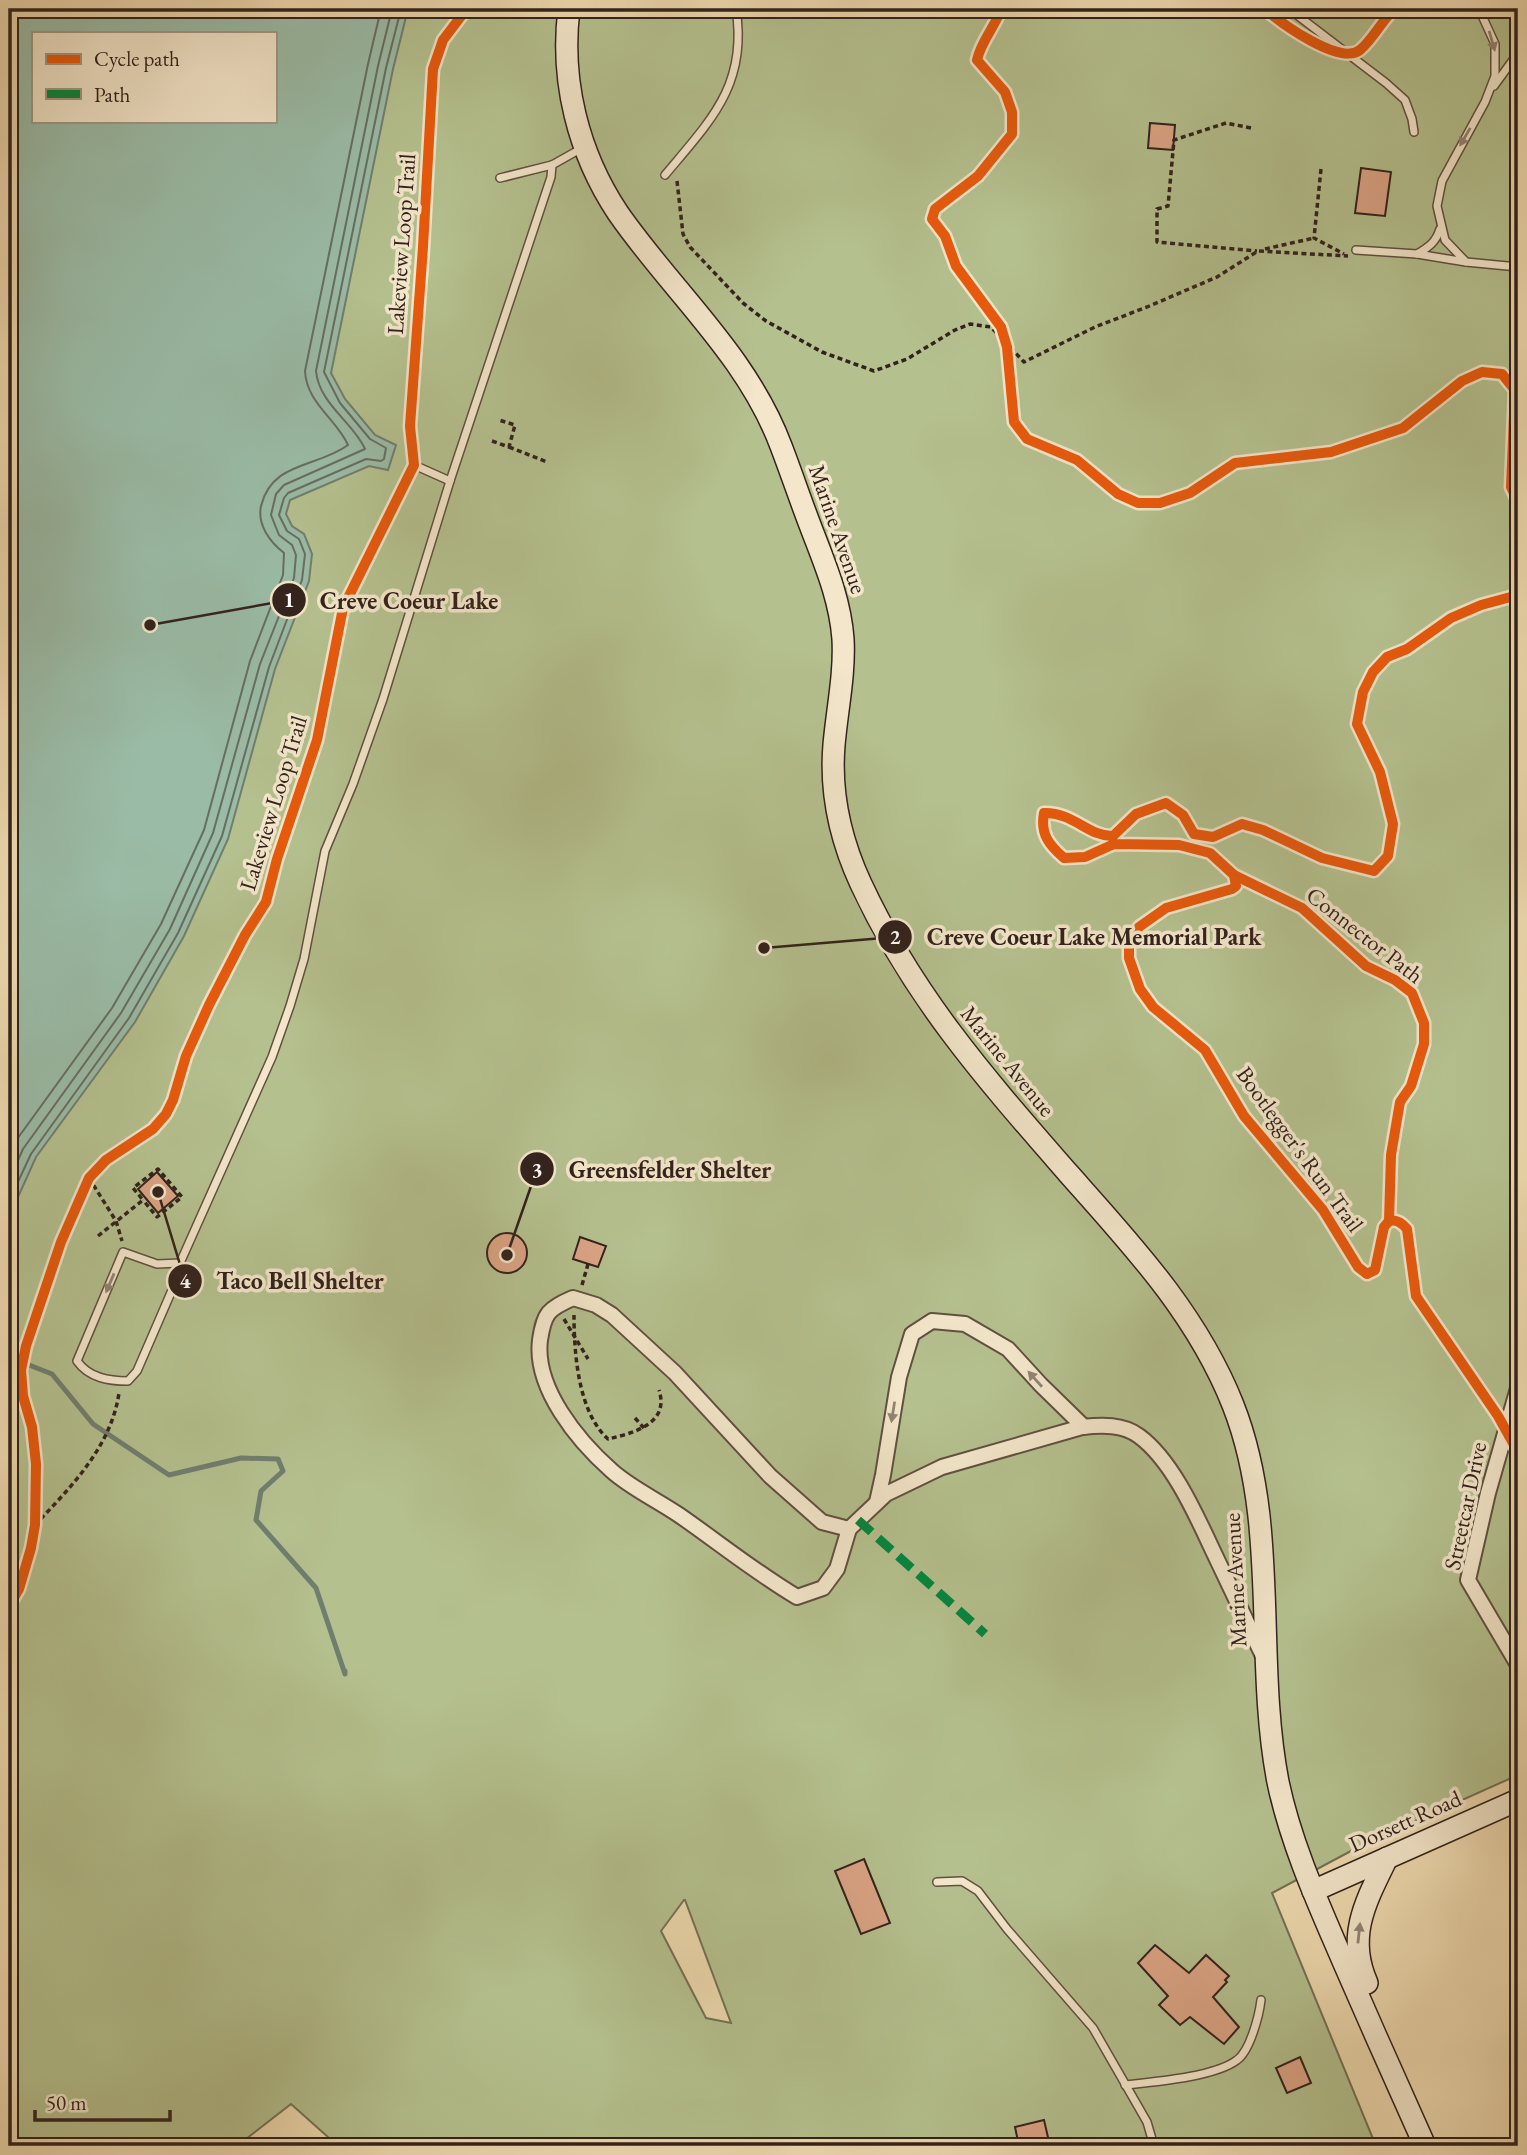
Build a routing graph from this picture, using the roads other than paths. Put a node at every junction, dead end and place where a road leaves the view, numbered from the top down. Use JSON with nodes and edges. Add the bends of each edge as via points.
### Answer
{"nodes":[{"id":1,"x":569,"y":9,"type":"edge"},
{"id":2,"x":736,"y":9,"type":"edge"},
{"id":3,"x":1294,"y":9,"type":"edge"},
{"id":4,"x":1479,"y":9,"type":"edge"},
{"id":5,"x":1518,"y":53,"type":"edge"},
{"id":6,"x":1488,"y":94,"type":"junction"},
{"id":7,"x":1414,"y":132,"type":"dead end"},
{"id":8,"x":585,"y":146,"type":"junction"},
{"id":9,"x":552,"y":165,"type":"junction"},
{"id":10,"x":666,"y":173,"type":"road end"},
{"id":11,"x":499,"y":178,"type":"dead end"},
{"id":12,"x":1440,"y":228,"type":"junction"},
{"id":13,"x":1356,"y":250,"type":"dead end"},
{"id":14,"x":1418,"y":254,"type":"junction"},
{"id":15,"x":1466,"y":262,"type":"junction"},
{"id":16,"x":1518,"y":267,"type":"edge"},
{"id":17,"x":414,"y":465,"type":"dead end"},
{"id":18,"x":450,"y":481,"type":"junction"},
{"id":19,"x":180,"y":1263,"type":"junction"},
{"id":20,"x":1518,"y":1388,"type":"edge"},
{"id":21,"x":1084,"y":1427,"type":"junction"},
{"id":22,"x":877,"y":1502,"type":"junction"},
{"id":23,"x":849,"y":1529,"type":"junction"},
{"id":24,"x":1265,"y":1660,"type":"junction"},
{"id":25,"x":1518,"y":1665,"type":"edge"},
{"id":26,"x":1518,"y":1800,"type":"edge"},
{"id":27,"x":1387,"y":1858,"type":"junction"},
{"id":28,"x":937,"y":1882,"type":"dead end"},
{"id":29,"x":1313,"y":1891,"type":"junction"},
{"id":30,"x":1261,"y":2000,"type":"dead end"},
{"id":31,"x":1390,"y":2066,"type":"junction"},
{"id":32,"x":1125,"y":2085,"type":"junction"},
{"id":33,"x":1154,"y":2146,"type":"edge"},
{"id":34,"x":1424,"y":2146,"type":"edge"}],
"edges":[{"from":1,"to":8,"type":"main road","name":"Marine Avenue","via":[[567,77]]},
{"from":2,"to":10,"type":"lane","via":[[739,50],[732,81],[722,102]]},
{"from":3,"to":7,"type":"lane","via":[[1405,100]]},
{"from":4,"to":6,"type":"lane","one_way":true,"via":[[1495,44],[1495,76]]},
{"from":5,"to":6,"type":"lane"},
{"from":6,"to":12,"type":"lane","one_way":true,"via":[[1442,181],[1437,206]]},
{"from":8,"to":9,"type":"lane"},
{"from":8,"to":24,"type":"main road","name":"Marine Avenue","via":[[616,209],[738,364],[779,441],[838,601],[843,666],[833,753],[843,838],[905,969],[999,1094],[1143,1256],[1206,1345],[1230,1397],[1253,1472],[1264,1577]]},
{"from":9,"to":11,"type":"lane"},
{"from":9,"to":18,"type":"lane"},
{"from":12,"to":14,"type":"lane","via":[[1431,246]]},
{"from":12,"to":15,"type":"lane"},
{"from":13,"to":14,"type":"lane"},
{"from":14,"to":15,"type":"lane"},
{"from":15,"to":16,"type":"lane"},
{"from":17,"to":18,"type":"lane"},
{"from":18,"to":19,"type":"lane","via":[[383,699],[325,851],[290,1006],[272,1057]]},
{"from":19,"to":19,"type":"lane","one_way":true,"via":[[157,1264],[123,1252],[77,1361],[83,1370],[103,1379],[128,1381],[137,1371]]},
{"from":20,"to":25,"type":"street","name":"Streetcar Drive","via":[[1468,1580]]},
{"from":21,"to":22,"type":"street","via":[[942,1467]]},
{"from":21,"to":22,"type":"street","one_way":true,"via":[[1008,1349],[965,1324],[932,1321],[912,1334],[899,1377]]},
{"from":21,"to":24,"type":"street","via":[[1124,1428],[1139,1436],[1184,1489]]},
{"from":22,"to":23,"type":"street"},
{"from":23,"to":23,"type":"street","via":[[822,1522],[770,1476],[675,1373],[612,1315],[573,1298],[556,1305],[543,1319],[539,1349],[546,1384],[576,1433],[612,1472],[765,1578],[797,1597],[823,1588],[837,1569]]},
{"from":24,"to":29,"type":"main road","name":"Marine Avenue","via":[[1278,1782]]},
{"from":26,"to":27,"type":"main road","name":"Dorsett Road"},
{"from":27,"to":29,"type":"main road","name":"Dorsett Road"},
{"from":31,"to":27,"type":"main road","one_way":true,"via":[[1395,2048],[1358,1965],[1357,1943],[1360,1916]]},
{"from":28,"to":32,"type":"lane","via":[[962,1881],[978,1891],[1093,2028]]},
{"from":29,"to":31,"type":"main road","name":"Marine Avenue"},
{"from":30,"to":32,"type":"lane","via":[[1257,2025],[1238,2060],[1171,2080]]},
{"from":31,"to":34,"type":"main road","name":"Marine Avenue"},
{"from":32,"to":33,"type":"lane","via":[[1147,2122]]}]}
